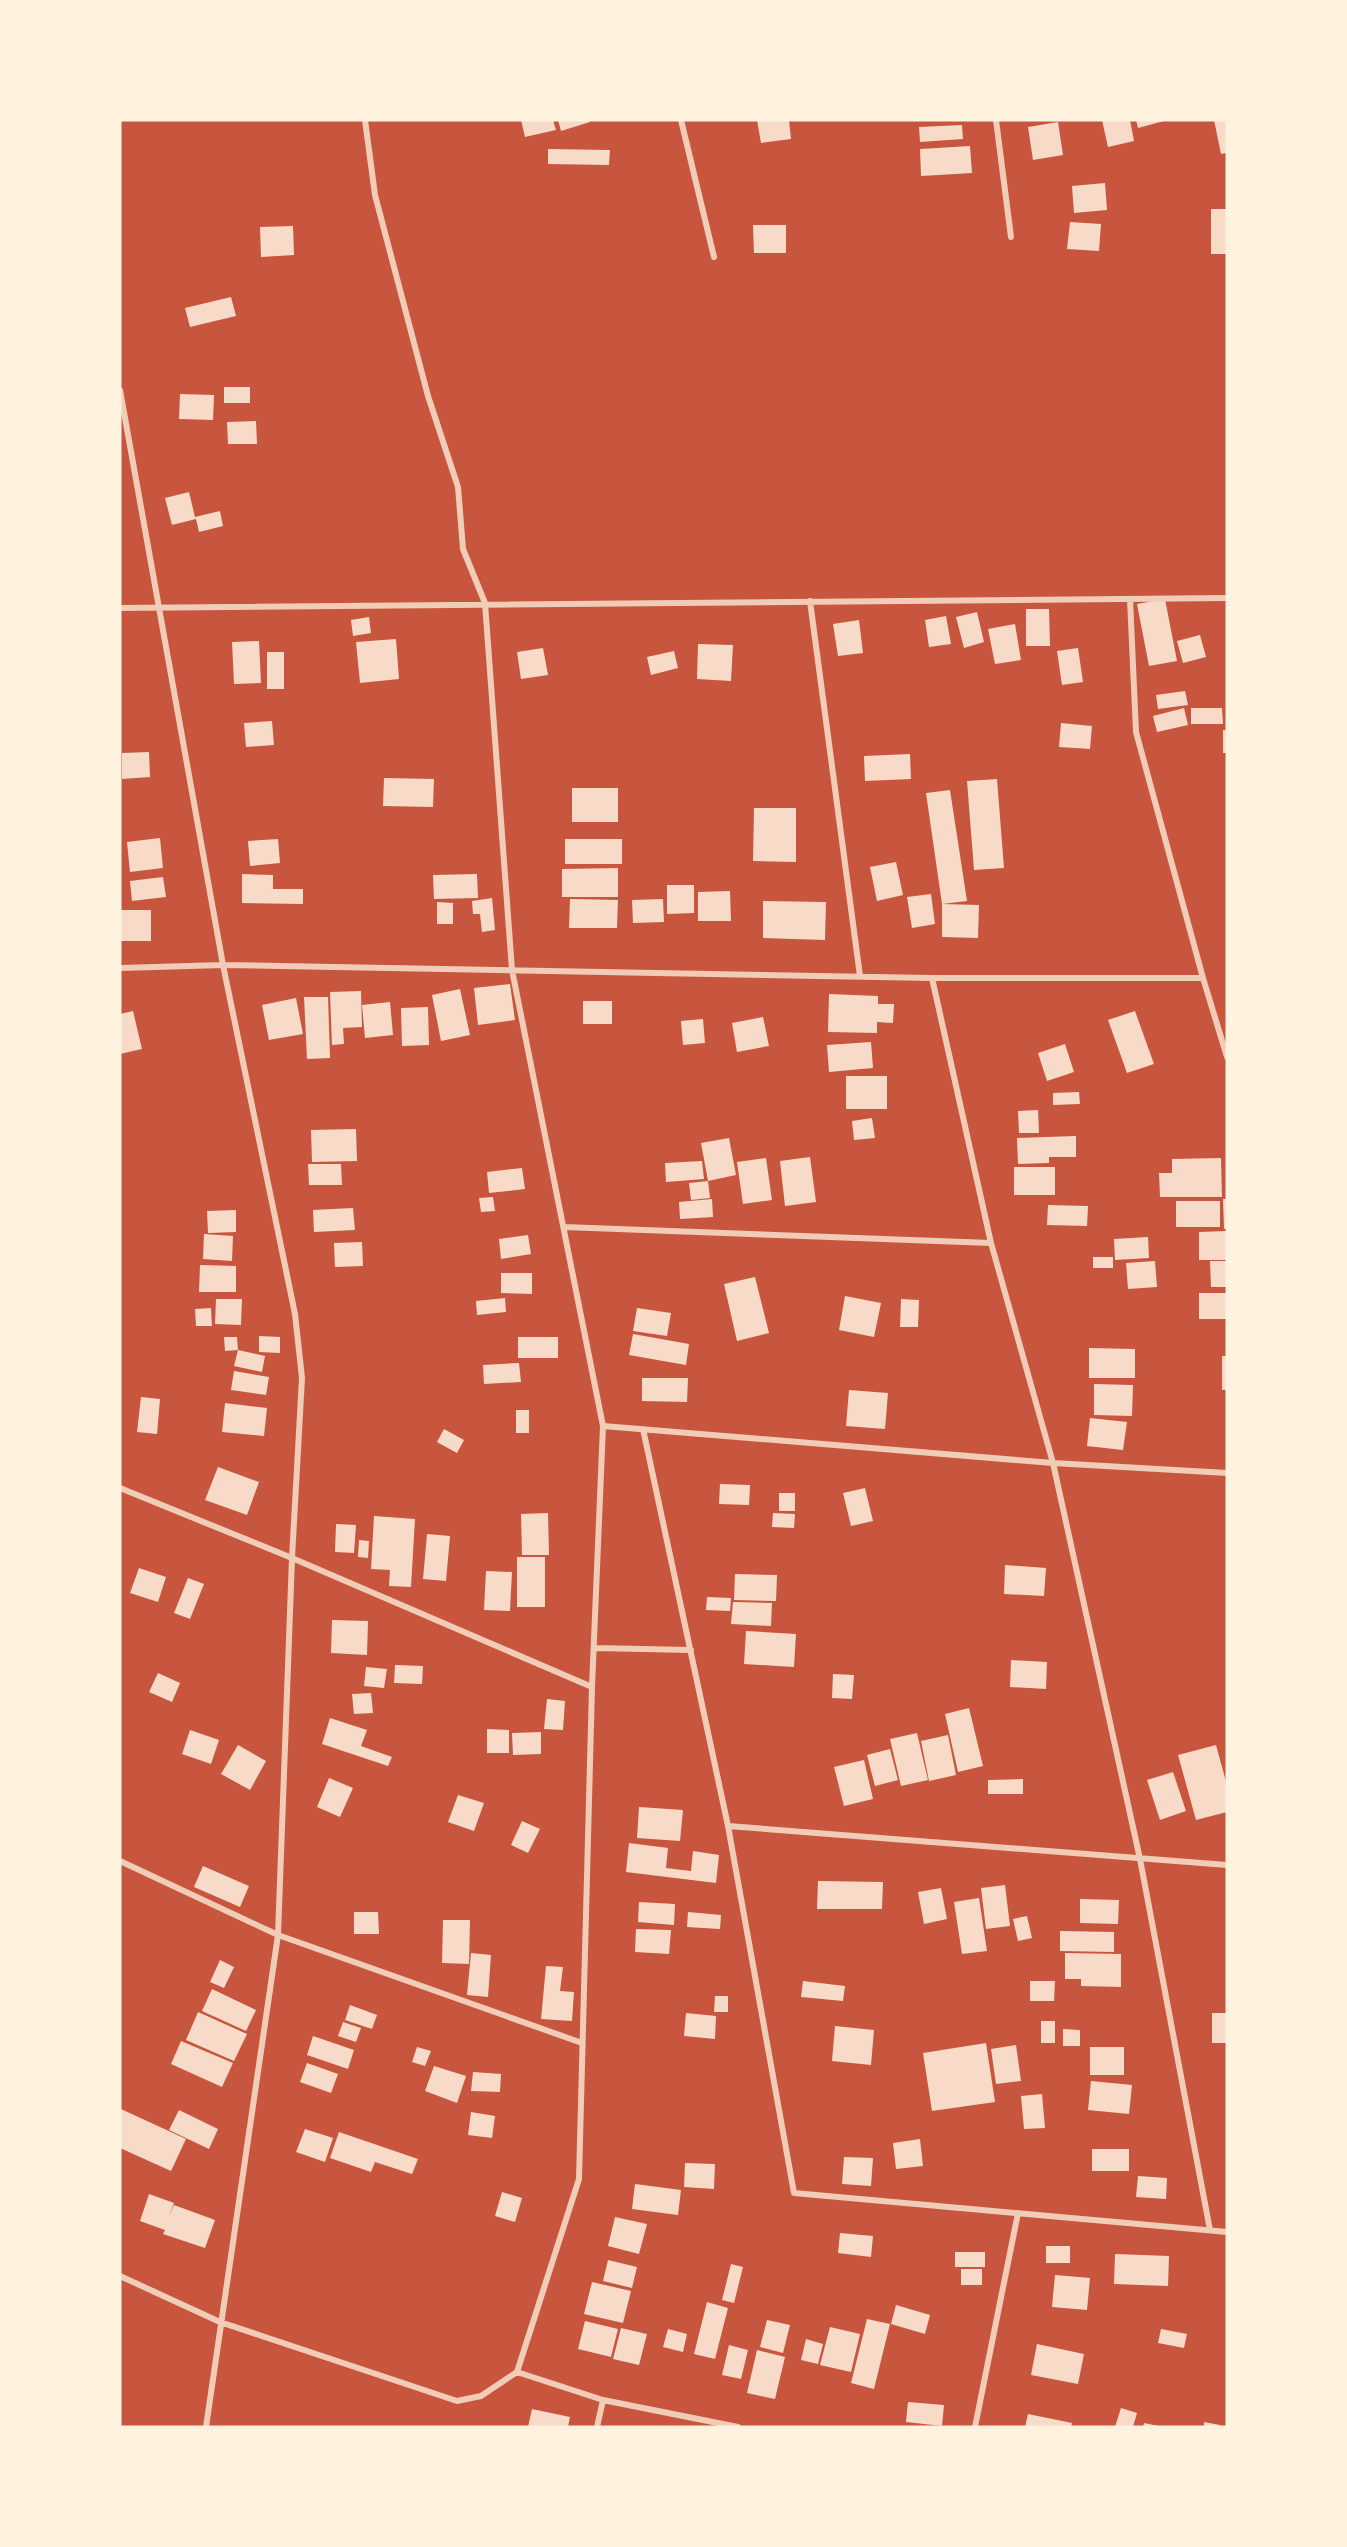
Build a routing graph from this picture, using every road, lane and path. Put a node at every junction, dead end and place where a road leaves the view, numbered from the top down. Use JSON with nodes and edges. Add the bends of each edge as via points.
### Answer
{"nodes":[{"id":1,"x":365,"y":120,"type":"edge"},
{"id":2,"x":681,"y":120,"type":"edge"},
{"id":3,"x":996,"y":120,"type":"edge"},
{"id":4,"x":1011,"y":237,"type":"dead end"},
{"id":5,"x":714,"y":257,"type":"dead end"},
{"id":6,"x":120,"y":390,"type":"edge"},
{"id":7,"x":1227,"y":598,"type":"edge"},
{"id":8,"x":1130,"y":599,"type":"junction"},
{"id":9,"x":810,"y":601,"type":"junction"},
{"id":10,"x":485,"y":603,"type":"junction"},
{"id":11,"x":158,"y":607,"type":"junction"},
{"id":12,"x":120,"y":608,"type":"edge"},
{"id":13,"x":223,"y":965,"type":"junction"},
{"id":14,"x":120,"y":968,"type":"edge"},
{"id":15,"x":512,"y":970,"type":"junction"},
{"id":16,"x":860,"y":976,"type":"junction"},
{"id":17,"x":932,"y":978,"type":"junction"},
{"id":18,"x":1203,"y":978,"type":"junction"},
{"id":19,"x":1227,"y":1057,"type":"edge"},
{"id":20,"x":564,"y":1227,"type":"junction"},
{"id":21,"x":992,"y":1243,"type":"junction"},
{"id":22,"x":603,"y":1426,"type":"junction"},
{"id":23,"x":643,"y":1429,"type":"junction"},
{"id":24,"x":1053,"y":1463,"type":"junction"},
{"id":25,"x":1227,"y":1473,"type":"edge"},
{"id":26,"x":120,"y":1488,"type":"edge"},
{"id":27,"x":292,"y":1558,"type":"junction"},
{"id":28,"x":594,"y":1648,"type":"junction"},
{"id":29,"x":691,"y":1650,"type":"junction"},
{"id":30,"x":592,"y":1687,"type":"junction"},
{"id":31,"x":729,"y":1826,"type":"junction"},
{"id":32,"x":1140,"y":1859,"type":"junction"},
{"id":33,"x":120,"y":1861,"type":"edge"},
{"id":34,"x":1227,"y":1865,"type":"edge"},
{"id":35,"x":278,"y":1935,"type":"junction"},
{"id":36,"x":582,"y":2043,"type":"junction"},
{"id":37,"x":1018,"y":2213,"type":"junction"},
{"id":38,"x":1210,"y":2230,"type":"junction"},
{"id":39,"x":1227,"y":2232,"type":"edge"},
{"id":40,"x":120,"y":2276,"type":"edge"},
{"id":41,"x":220,"y":2322,"type":"junction"},
{"id":42,"x":517,"y":2372,"type":"junction"},
{"id":43,"x":603,"y":2400,"type":"junction"},
{"id":44,"x":206,"y":2427,"type":"edge"},
{"id":45,"x":597,"y":2427,"type":"edge"},
{"id":46,"x":738,"y":2427,"type":"edge"},
{"id":47,"x":975,"y":2427,"type":"edge"}],
"edges":[{"from":1,"to":10,"type":"street","via":[[375,195],[428,396],[458,487],[463,549]]},
{"from":2,"to":5,"type":"street"},
{"from":3,"to":4,"type":"street"},
{"from":6,"to":11,"type":"street"},
{"from":7,"to":8,"type":"street"},
{"from":8,"to":9,"type":"street"},
{"from":8,"to":18,"type":"street","via":[[1136,732]]},
{"from":9,"to":10,"type":"street"},
{"from":9,"to":16,"type":"street"},
{"from":10,"to":11,"type":"street"},
{"from":10,"to":15,"type":"street"},
{"from":11,"to":12,"type":"street"},
{"from":11,"to":13,"type":"street"},
{"from":13,"to":14,"type":"street"},
{"from":13,"to":15,"type":"street"},
{"from":13,"to":27,"type":"street","via":[[296,1314],[302,1378]]},
{"from":15,"to":16,"type":"street"},
{"from":15,"to":20,"type":"street"},
{"from":16,"to":17,"type":"street"},
{"from":17,"to":18,"type":"street"},
{"from":17,"to":21,"type":"street"},
{"from":18,"to":19,"type":"street"},
{"from":20,"to":21,"type":"street"},
{"from":20,"to":22,"type":"street"},
{"from":21,"to":24,"type":"street"},
{"from":22,"to":23,"type":"street"},
{"from":22,"to":28,"type":"street"},
{"from":23,"to":24,"type":"street"},
{"from":23,"to":29,"type":"street"},
{"from":24,"to":25,"type":"street"},
{"from":24,"to":32,"type":"street"},
{"from":26,"to":27,"type":"street"},
{"from":27,"to":30,"type":"street"},
{"from":27,"to":35,"type":"street"},
{"from":28,"to":29,"type":"street"},
{"from":28,"to":30,"type":"street"},
{"from":29,"to":31,"type":"street"},
{"from":30,"to":36,"type":"street"},
{"from":31,"to":32,"type":"street"},
{"from":31,"to":37,"type":"street","via":[[794,2193]]},
{"from":32,"to":34,"type":"street"},
{"from":32,"to":38,"type":"street"},
{"from":33,"to":35,"type":"street"},
{"from":35,"to":36,"type":"street"},
{"from":35,"to":41,"type":"street"},
{"from":36,"to":42,"type":"street","via":[[579,2179]]},
{"from":37,"to":38,"type":"street"},
{"from":37,"to":47,"type":"street"},
{"from":38,"to":39,"type":"street"},
{"from":40,"to":41,"type":"street"},
{"from":41,"to":42,"type":"street","via":[[457,2401],[481,2396]]},
{"from":41,"to":44,"type":"street"},
{"from":42,"to":43,"type":"street"},
{"from":43,"to":45,"type":"street"},
{"from":43,"to":46,"type":"street"}]}
